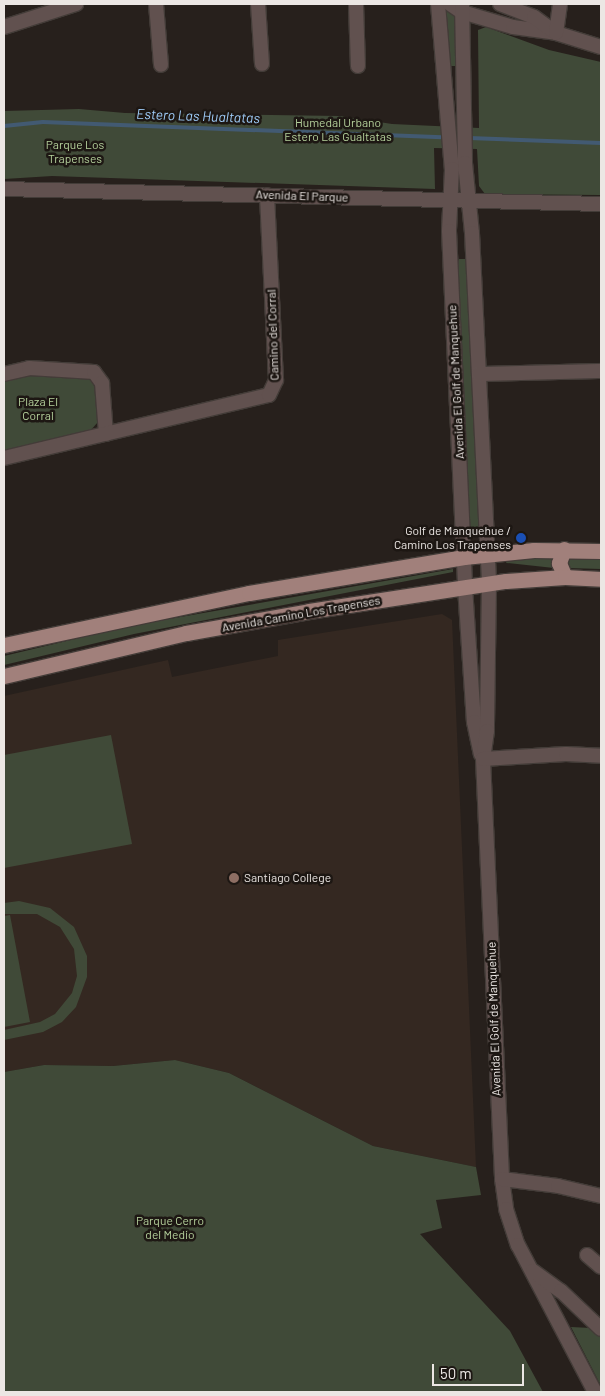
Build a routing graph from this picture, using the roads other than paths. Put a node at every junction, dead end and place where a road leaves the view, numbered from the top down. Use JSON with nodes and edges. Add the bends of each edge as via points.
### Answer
{"nodes":[{"id":1,"x":76,"y":4,"type":"edge"},
{"id":2,"x":156,"y":4,"type":"edge"},
{"id":3,"x":258,"y":4,"type":"edge"},
{"id":4,"x":356,"y":4,"type":"edge"},
{"id":5,"x":438,"y":4,"type":"edge"},
{"id":6,"x":450,"y":4,"type":"edge"},
{"id":7,"x":500,"y":4,"type":"edge"},
{"id":8,"x":560,"y":4,"type":"edge"},
{"id":9,"x":56,"y":6,"type":"edge"},
{"id":10,"x":462,"y":8,"type":"edge"},
{"id":11,"x":4,"y":26,"type":"edge"},
{"id":12,"x":556,"y":33,"type":"junction"},
{"id":13,"x":601,"y":47,"type":"edge"},
{"id":14,"x":262,"y":64,"type":"dead end"},
{"id":15,"x":160,"y":65,"type":"dead end"},
{"id":16,"x":358,"y":66,"type":"dead end"},
{"id":17,"x":458,"y":164,"type":"junction"},
{"id":18,"x":4,"y":189,"type":"edge"},
{"id":19,"x":267,"y":195,"type":"junction"},
{"id":20,"x":450,"y":202,"type":"junction"},
{"id":21,"x":470,"y":202,"type":"junction"},
{"id":22,"x":601,"y":204,"type":"edge"},
{"id":23,"x":601,"y":371,"type":"edge"},
{"id":24,"x":4,"y":374,"type":"edge"},
{"id":25,"x":479,"y":374,"type":"junction"},
{"id":26,"x":106,"y":434,"type":"junction"},
{"id":27,"x":4,"y":458,"type":"edge"},
{"id":28,"x":564,"y":549,"type":"junction"},
{"id":29,"x":601,"y":550,"type":"edge"},
{"id":30,"x":488,"y":554,"type":"junction"},
{"id":31,"x":464,"y":557,"type":"junction"},
{"id":32,"x":565,"y":577,"type":"junction"},
{"id":33,"x":601,"y":579,"type":"edge"},
{"id":34,"x":489,"y":583,"type":"junction"},
{"id":35,"x":465,"y":587,"type":"junction"},
{"id":36,"x":4,"y":645,"type":"edge"},
{"id":37,"x":4,"y":676,"type":"edge"},
{"id":38,"x":601,"y":756,"type":"edge"},
{"id":39,"x":483,"y":759,"type":"junction"},
{"id":40,"x":502,"y":1179,"type":"junction"},
{"id":41,"x":601,"y":1196,"type":"edge"},
{"id":42,"x":587,"y":1255,"type":"dead end"},
{"id":43,"x":601,"y":1267,"type":"edge"},
{"id":44,"x":534,"y":1272,"type":"junction"},
{"id":45,"x":601,"y":1329,"type":"edge"},
{"id":46,"x":595,"y":1392,"type":"edge"}],
"edges":[{"from":1,"to":9,"type":"street"},
{"from":2,"to":15,"type":"street"},
{"from":3,"to":14,"type":"street"},
{"from":4,"to":16,"type":"street"},
{"from":5,"to":17,"type":"street","name":"Avenida El Golf de Manquehue","via":[[448,108]]},
{"from":6,"to":10,"type":"street"},
{"from":7,"to":12,"type":"street","via":[[534,17]]},
{"from":8,"to":12,"type":"street"},
{"from":9,"to":11,"type":"street"},
{"from":10,"to":12,"type":"street","via":[[524,30]]},
{"from":10,"to":17,"type":"street","name":"Avenida El Golf de Manquehue","via":[[463,108]]},
{"from":12,"to":13,"type":"street"},
{"from":17,"to":20,"type":"street","name":"Avenida El Golf de Manquehue"},
{"from":17,"to":21,"type":"street","name":"Avenida El Golf de Manquehue"},
{"from":18,"to":19,"type":"street","name":"Avenida El Parque"},
{"from":19,"to":20,"type":"street","name":"Avenida El Parque"},
{"from":19,"to":26,"type":"street","name":"Camino del Corral","via":[[276,380],[272,392],[261,398]]},
{"from":20,"to":21,"type":"street","name":"Avenida El Parque"},
{"from":20,"to":31,"type":"street","name":"Avenida El Golf de Manquehue"},
{"from":21,"to":22,"type":"street","name":"Avenida El Parque"},
{"from":21,"to":25,"type":"street","name":"Avenida El Golf de Manquehue"},
{"from":23,"to":25,"type":"street"},
{"from":24,"to":26,"type":"street","via":[[29,368],[94,372],[102,383]]},
{"from":25,"to":30,"type":"street","name":"Avenida El Golf de Manquehue"},
{"from":26,"to":27,"type":"street","name":"Camino del Corral"},
{"from":28,"to":29,"type":"main road"},
{"from":28,"to":30,"type":"main road"},
{"from":28,"to":32,"type":"main road","via":[[559,563]]},
{"from":30,"to":31,"type":"main road"},
{"from":30,"to":34,"type":"street","name":"Avenida El Golf de Manquehue"},
{"from":31,"to":35,"type":"street","name":"Avenida El Golf de Manquehue"},
{"from":31,"to":36,"type":"main road","via":[[249,592]]},
{"from":32,"to":33,"type":"main road","name":"Avenida Camino Los Trapenses"},
{"from":32,"to":34,"type":"main road","name":"Avenida Camino Los Trapenses"},
{"from":34,"to":35,"type":"main road","name":"Avenida Camino Los Trapenses"},
{"from":34,"to":39,"type":"street","name":"Avenida El Golf de Manquehue","via":[[487,721]]},
{"from":35,"to":37,"type":"main road","name":"Avenida Camino Los Trapenses","via":[[186,633]]},
{"from":35,"to":39,"type":"street","name":"Avenida El Golf de Manquehue","via":[[474,722]]},
{"from":38,"to":39,"type":"street","via":[[566,754]]},
{"from":39,"to":40,"type":"street","name":"Avenida El Golf de Manquehue"},
{"from":40,"to":41,"type":"street","via":[[558,1186]]},
{"from":40,"to":44,"type":"street","name":"Avenida El Golf de Manquehue","via":[[513,1235]]},
{"from":42,"to":43,"type":"street"},
{"from":44,"to":45,"type":"street","name":"Avenida El Golf de Manquehue","via":[[561,1291]]},
{"from":44,"to":46,"type":"street","name":"Avenida El Golf de Manquehue"}]}
